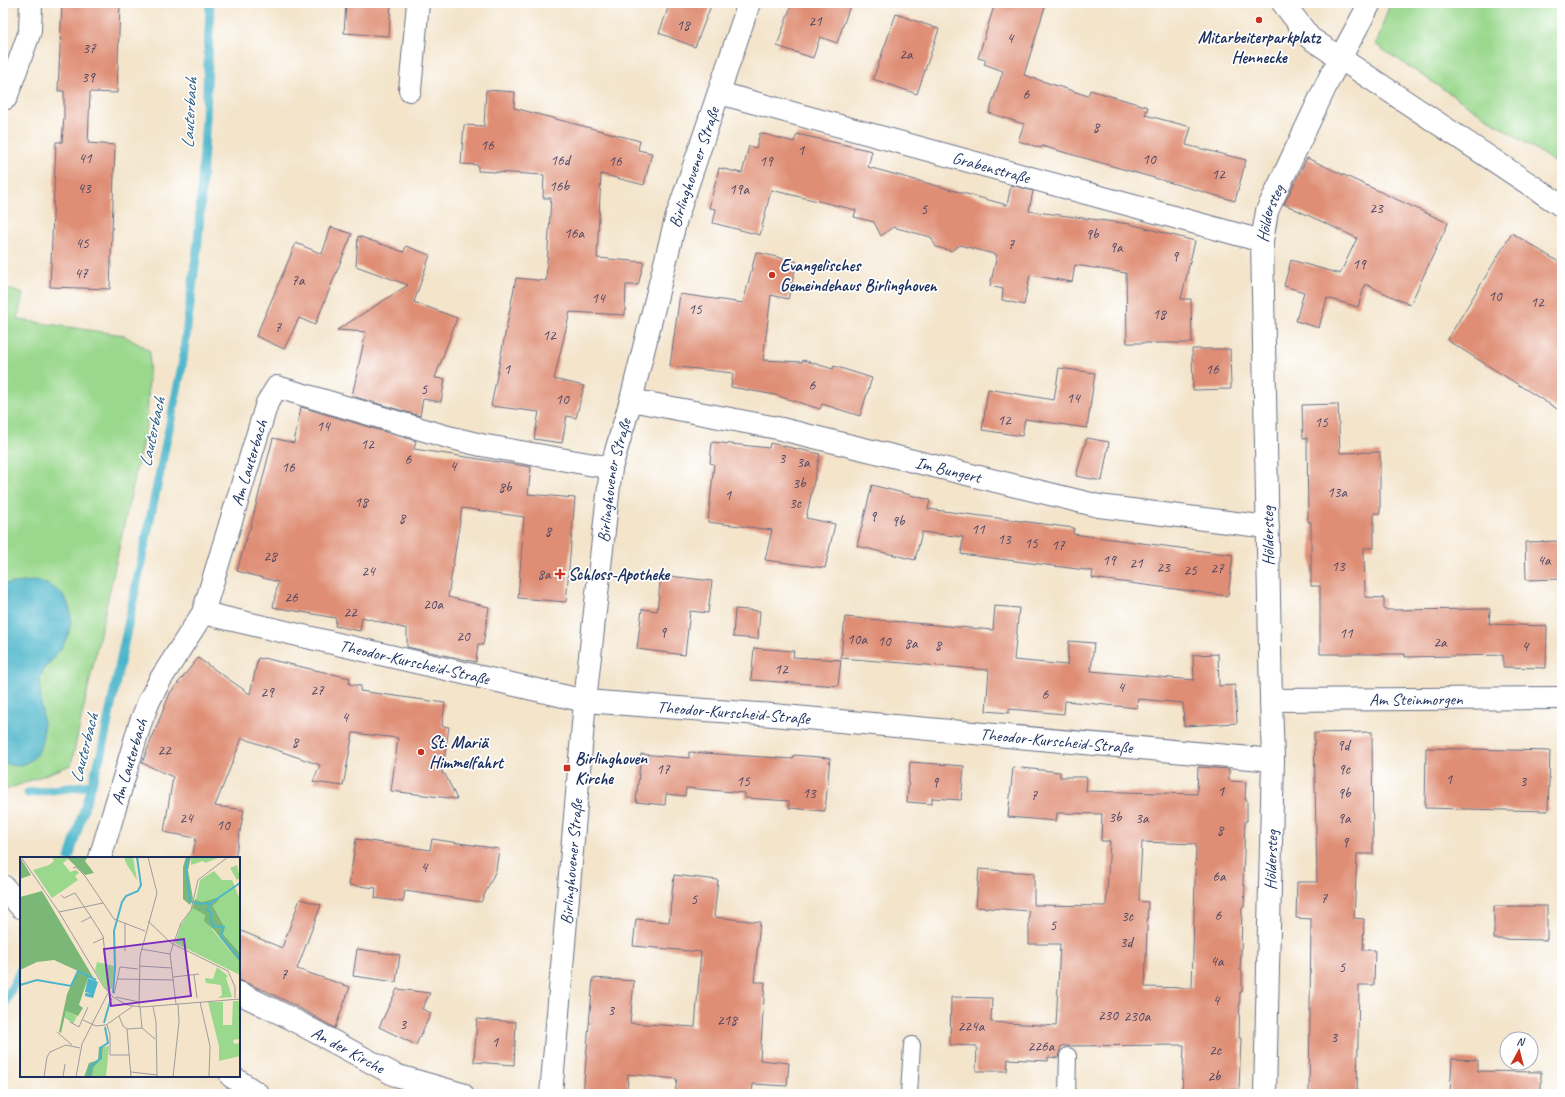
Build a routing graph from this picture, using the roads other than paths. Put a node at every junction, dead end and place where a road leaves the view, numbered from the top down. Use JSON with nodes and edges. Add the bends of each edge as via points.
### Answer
{"nodes":[{"id":1,"x":31,"y":3,"type":"edge"},
{"id":2,"x":418,"y":3,"type":"edge"},
{"id":3,"x":749,"y":3,"type":"edge"},
{"id":4,"x":1283,"y":3,"type":"edge"},
{"id":5,"x":1370,"y":3,"type":"edge"},
{"id":6,"x":1340,"y":59,"type":"junction"},
{"id":7,"x":410,"y":90,"type":"dead end"},
{"id":8,"x":719,"y":94,"type":"junction"},
{"id":9,"x":6,"y":98,"type":"dead end"},
{"id":10,"x":1562,"y":206,"type":"edge"},
{"id":11,"x":1262,"y":241,"type":"junction"},
{"id":12,"x":631,"y":400,"type":"junction"},
{"id":13,"x":612,"y":468,"type":"junction"},
{"id":14,"x":1268,"y":527,"type":"junction"},
{"id":15,"x":202,"y":613,"type":"junction"},
{"id":16,"x":1562,"y":698,"type":"edge"},
{"id":17,"x":1271,"y":700,"type":"junction"},
{"id":18,"x":585,"y":701,"type":"junction"},
{"id":19,"x":1273,"y":760,"type":"junction"},
{"id":20,"x":100,"y":857,"type":"edge"},
{"id":21,"x":3,"y":886,"type":"edge"},
{"id":22,"x":20,"y":906,"type":"edge"},
{"id":23,"x":240,"y":993,"type":"edge"},
{"id":24,"x":912,"y":1045,"type":"dead end"},
{"id":25,"x":1068,"y":1056,"type":"dead end"},
{"id":26,"x":233,"y":1077,"type":"edge"},
{"id":27,"x":258,"y":1094,"type":"edge"},
{"id":28,"x":462,"y":1094,"type":"edge"},
{"id":29,"x":551,"y":1094,"type":"edge"},
{"id":30,"x":910,"y":1094,"type":"edge"},
{"id":31,"x":1067,"y":1094,"type":"edge"},
{"id":32,"x":1265,"y":1094,"type":"edge"}],
"edges":[{"from":1,"to":9,"type":"street","via":[[30,31]]},
{"from":2,"to":7,"type":"street"},
{"from":3,"to":8,"type":"street","name":"Birlinghovener Straße"},
{"from":4,"to":6,"type":"street","via":[[1310,38]]},
{"from":5,"to":6,"type":"street","name":"Höldersteg"},
{"from":6,"to":10,"type":"street"},
{"from":6,"to":11,"type":"street","name":"Höldersteg","via":[[1267,211]]},
{"from":8,"to":11,"type":"street","name":"Grabenstraße"},
{"from":8,"to":12,"type":"street","name":"Birlinghovener Straße","via":[[676,219]]},
{"from":11,"to":14,"type":"street","name":"Höldersteg"},
{"from":12,"to":13,"type":"street","name":"Birlinghovener Straße"},
{"from":12,"to":14,"type":"street","name":"Im Bungert","via":[[777,428],[1099,506]]},
{"from":13,"to":15,"type":"street","name":"Am Lauterbach","via":[[481,445],[277,387],[267,403]]},
{"from":13,"to":18,"type":"street","name":"Birlinghovener Straße"},
{"from":14,"to":17,"type":"street","name":"Höldersteg"},
{"from":15,"to":18,"type":"street","name":"Theodor-Kurscheid-Straße"},
{"from":15,"to":20,"type":"street","name":"Am Lauterbach","via":[[149,701]]},
{"from":16,"to":17,"type":"street","name":"Am Steinmorgen"},
{"from":17,"to":19,"type":"street","name":"Höldersteg"},
{"from":18,"to":19,"type":"street","name":"Theodor-Kurscheid-Straße","via":[[788,716]]},
{"from":18,"to":29,"type":"street","name":"Birlinghovener Straße"},
{"from":19,"to":32,"type":"street","name":"Höldersteg"},
{"from":21,"to":22,"type":"street"},
{"from":23,"to":28,"type":"street","name":"An der Kirche","via":[[395,1075]]},
{"from":24,"to":30,"type":"lane"},
{"from":25,"to":31,"type":"lane"},
{"from":26,"to":27,"type":"street"}]}
